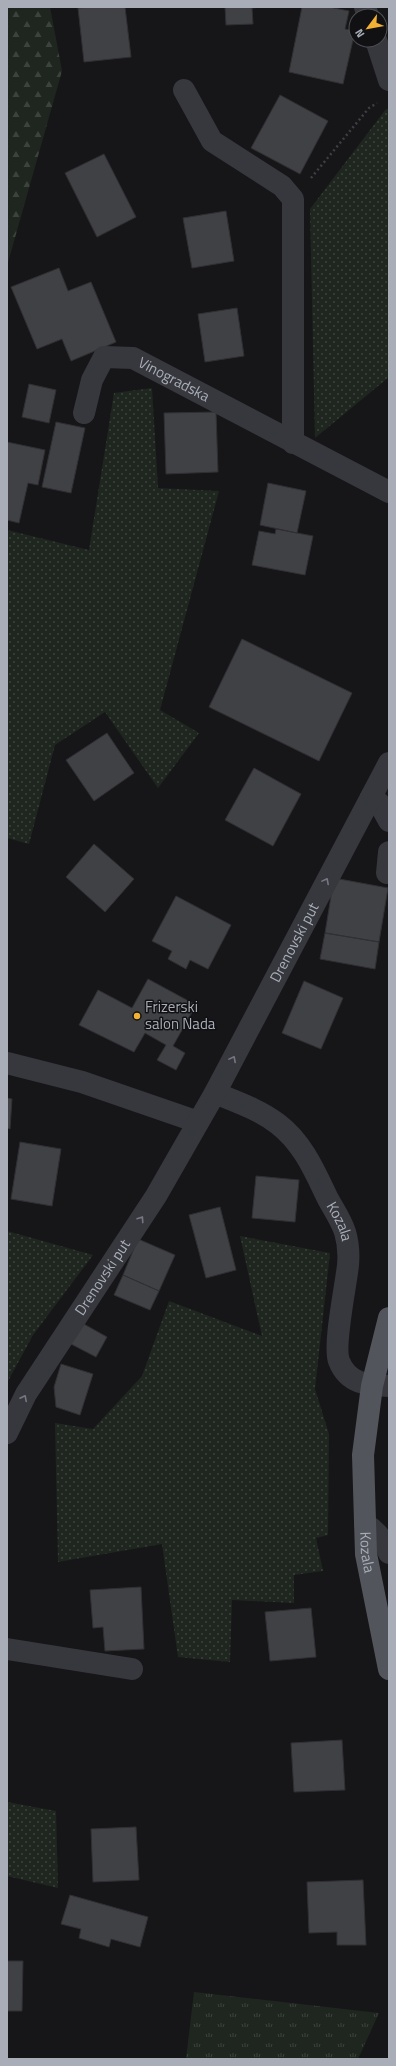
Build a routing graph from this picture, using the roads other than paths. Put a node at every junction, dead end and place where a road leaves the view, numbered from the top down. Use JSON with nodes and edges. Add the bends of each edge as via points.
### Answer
{"nodes":[{"id":1,"x":379,"y":48,"type":"edge"},
{"id":2,"x":389,"y":80,"type":"edge"},
{"id":3,"x":184,"y":90,"type":"dead end"},
{"id":4,"x":84,"y":413,"type":"dead end"},
{"id":5,"x":293,"y":443,"type":"junction"},
{"id":6,"x":389,"y":492,"type":"edge"},
{"id":7,"x":389,"y":763,"type":"edge"},
{"id":8,"x":371,"y":797,"type":"junction"},
{"id":9,"x":389,"y":821,"type":"edge"},
{"id":10,"x":7,"y":1063,"type":"edge"},
{"id":11,"x":215,"y":1093,"type":"junction"},
{"id":12,"x":198,"y":1122,"type":"junction"},
{"id":13,"x":389,"y":1318,"type":"edge"},
{"id":14,"x":381,"y":1386,"type":"edge"},
{"id":15,"x":7,"y":1433,"type":"edge"},
{"id":16,"x":365,"y":1524,"type":"junction"},
{"id":17,"x":389,"y":1553,"type":"edge"},
{"id":18,"x":7,"y":1649,"type":"edge"},
{"id":19,"x":132,"y":1669,"type":"dead end"},
{"id":20,"x":389,"y":1669,"type":"edge"}],
"edges":[{"from":1,"to":2,"type":"street"},
{"from":3,"to":5,"type":"street","via":[[212,141],[282,186],[293,199]]},
{"from":4,"to":5,"type":"street","name":"Vinogradska","via":[[92,380],[104,357],[133,358]]},
{"from":5,"to":6,"type":"street","name":"Vinogradska"},
{"from":7,"to":8,"type":"street","name":"Drenovski put"},
{"from":8,"to":9,"type":"street","via":[[379,803]]},
{"from":11,"to":8,"type":"street","name":"Drenovski put","one_way":true},
{"from":10,"to":12,"type":"street","via":[[82,1082]]},
{"from":11,"to":12,"type":"street","name":"Drenovski put"},
{"from":11,"to":14,"type":"street","name":"Kozala","via":[[253,1109],[278,1124],[294,1138],[306,1156],[345,1232],[348,1263],[338,1360],[353,1381]]},
{"from":15,"to":12,"type":"street","name":"Drenovski put","one_way":true,"via":[[26,1394],[156,1196]]},
{"from":13,"to":14,"type":"main road","name":"Kozala"},
{"from":14,"to":16,"type":"main road","name":"Kozala","via":[[363,1455]]},
{"from":16,"to":17,"type":"street","via":[[380,1536]]},
{"from":16,"to":20,"type":"main road","name":"Kozala","via":[[366,1554]]},
{"from":18,"to":19,"type":"street"}]}
